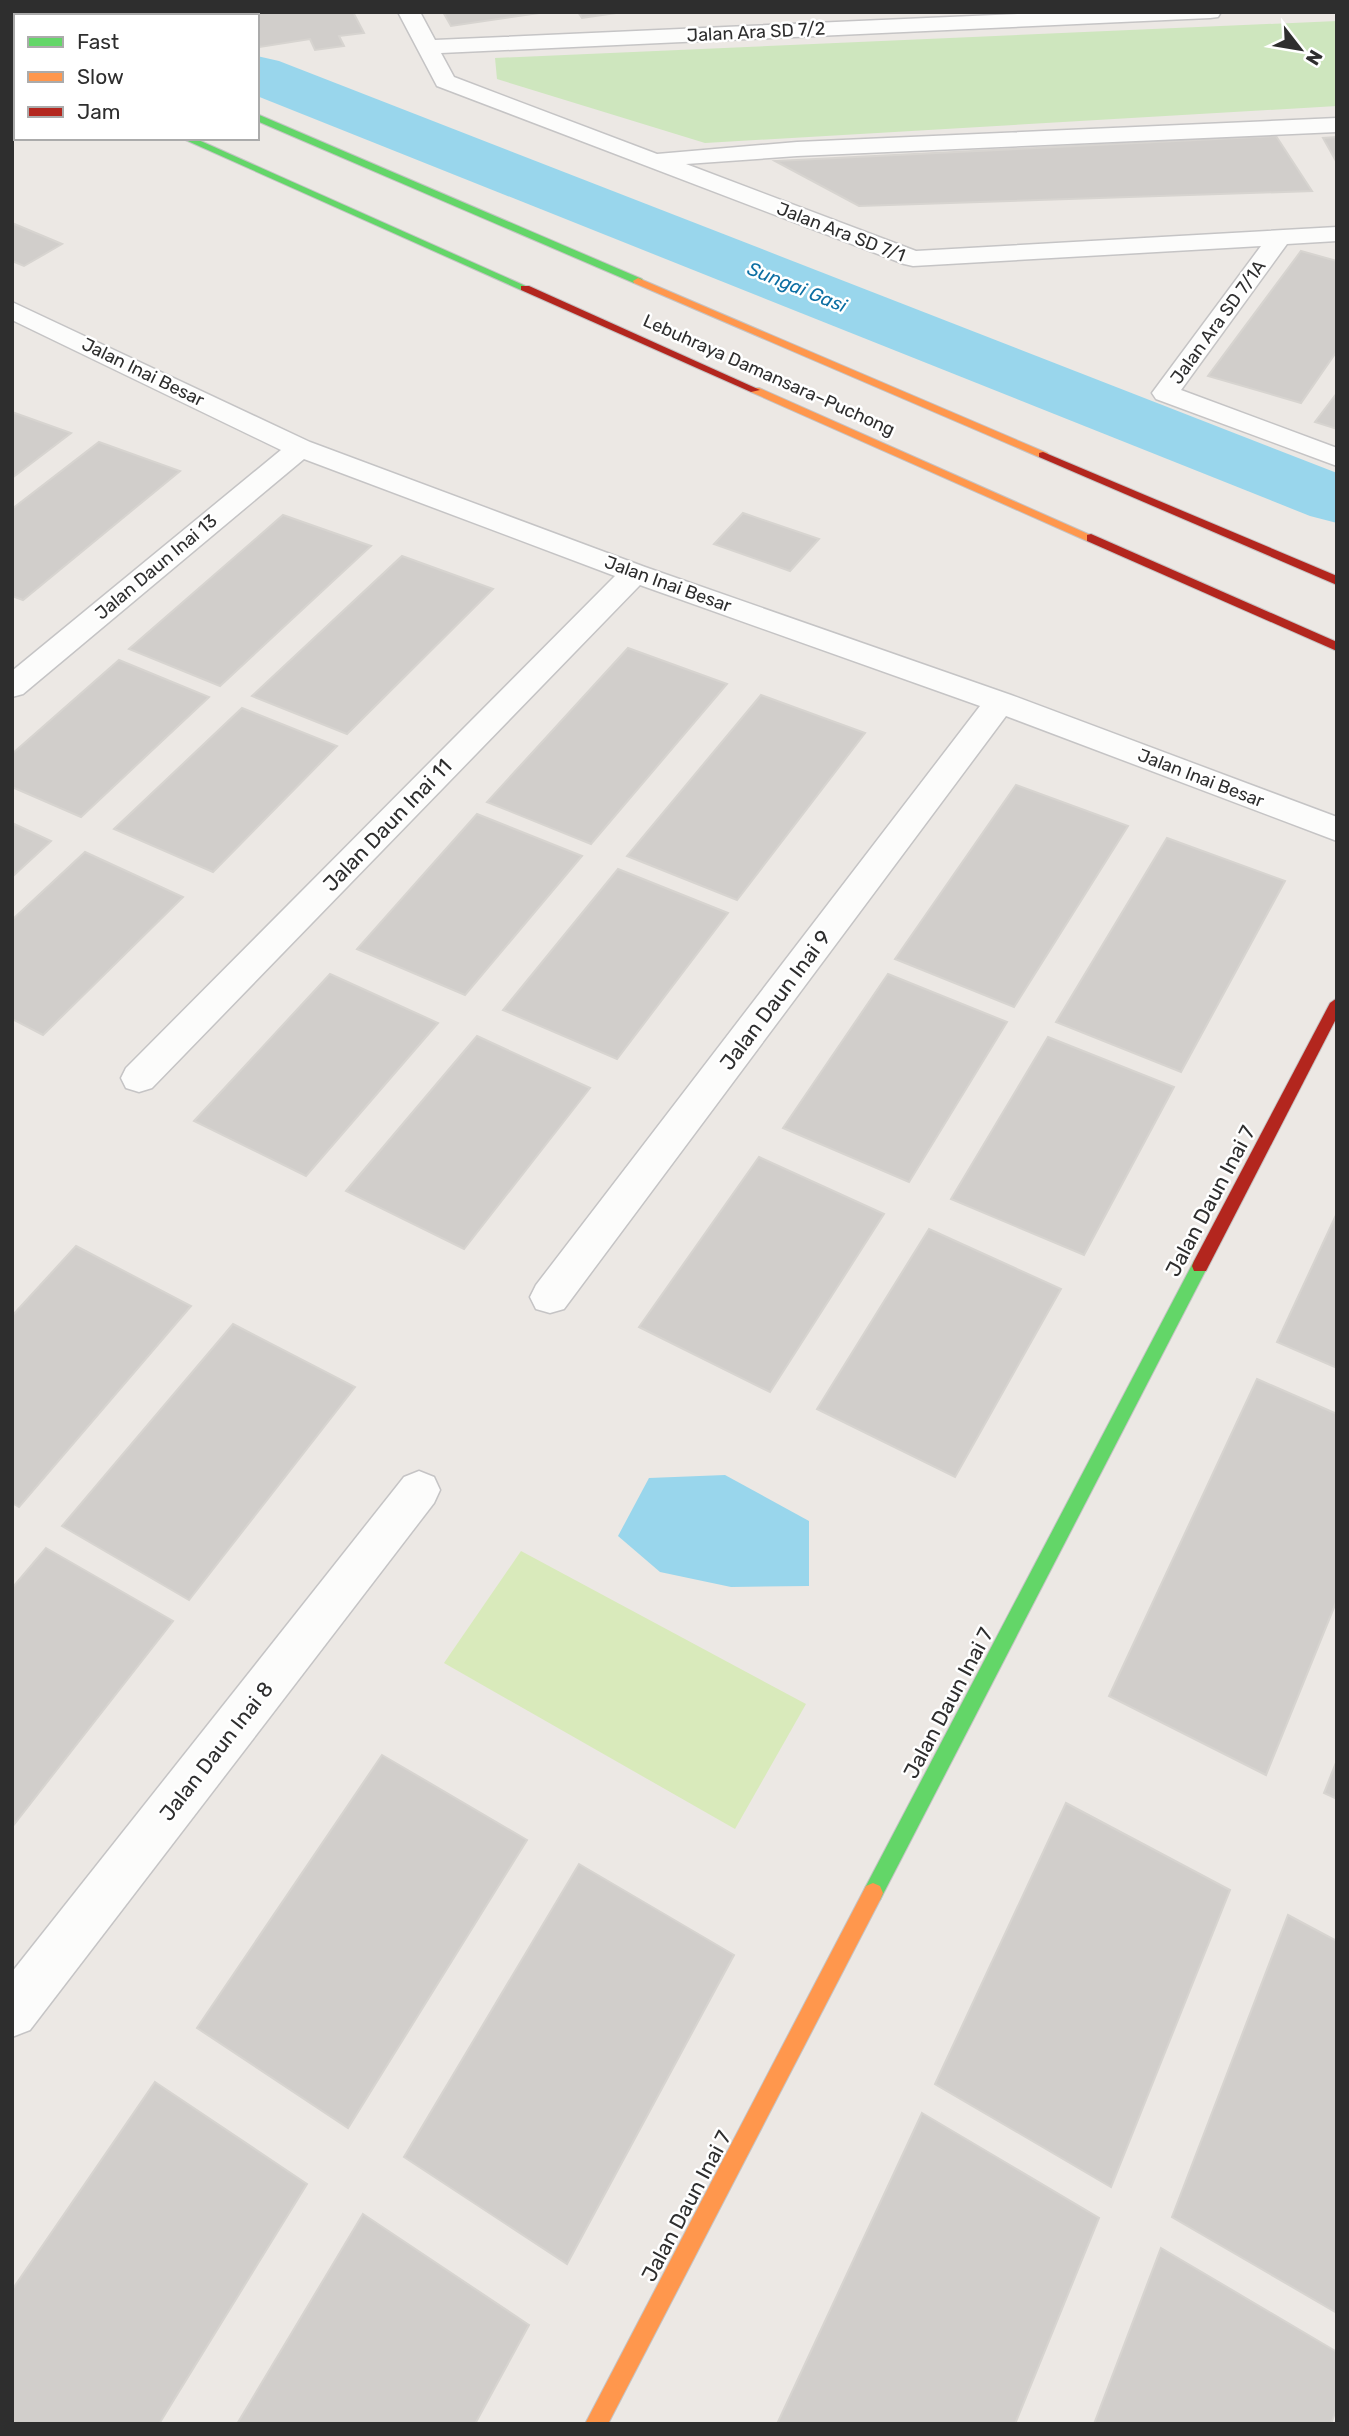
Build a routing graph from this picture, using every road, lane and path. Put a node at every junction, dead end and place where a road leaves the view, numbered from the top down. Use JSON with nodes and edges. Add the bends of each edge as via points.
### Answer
{"nodes":[{"id":1,"x":409,"y":12,"type":"edge"},
{"id":2,"x":731,"y":12,"type":"edge"},
{"id":3,"x":1210,"y":12,"type":"edge"},
{"id":4,"x":1041,"y":16,"type":"edge"},
{"id":5,"x":746,"y":33,"type":"junction"},
{"id":6,"x":427,"y":47,"type":"junction"},
{"id":7,"x":259,"y":118,"type":"edge"},
{"id":8,"x":1337,"y":125,"type":"edge"},
{"id":9,"x":191,"y":140,"type":"edge"},
{"id":10,"x":651,"y":160,"type":"junction"},
{"id":11,"x":1337,"y":234,"type":"edge"},
{"id":12,"x":1280,"y":237,"type":"junction"},
{"id":13,"x":25,"y":316,"type":"edge"},
{"id":14,"x":12,"y":338,"type":"edge"},
{"id":15,"x":300,"y":448,"type":"junction"},
{"id":16,"x":1337,"y":458,"type":"edge"},
{"id":17,"x":635,"y":573,"type":"junction"},
{"id":18,"x":1337,"y":581,"type":"edge"},
{"id":19,"x":1337,"y":647,"type":"edge"},
{"id":20,"x":12,"y":687,"type":"edge"},
{"id":21,"x":1000,"y":702,"type":"junction"},
{"id":22,"x":1337,"y":830,"type":"edge"},
{"id":23,"x":1337,"y":1003,"type":"edge"},
{"id":24,"x":139,"y":1078,"type":"dead end"},
{"id":25,"x":550,"y":1297,"type":"dead end"},
{"id":26,"x":419,"y":1490,"type":"dead end"},
{"id":27,"x":12,"y":2012,"type":"edge"},
{"id":28,"x":596,"y":2424,"type":"edge"}],
"edges":[{"from":1,"to":6,"type":"street","name":"Jalan Ara SD 7/1"},
{"from":2,"to":5,"type":"street"},
{"from":3,"to":4,"type":"street","name":"Jalan Ara SD 7/2"},
{"from":4,"to":5,"type":"street","name":"Jalan Ara SD 7/2"},
{"from":5,"to":6,"type":"street","name":"Jalan Ara SD 7/2"},
{"from":6,"to":10,"type":"street","name":"Jalan Ara SD 7/1","via":[[445,81]]},
{"from":7,"to":18,"type":"main road","name":"Lebuhraya Damansara–Puchong"},
{"from":8,"to":10,"type":"street","via":[[797,149]]},
{"from":9,"to":19,"type":"main road","name":"Lebuhraya Damansara–Puchong"},
{"from":10,"to":12,"type":"street","name":"Jalan Ara SD 7/1","via":[[913,260]]},
{"from":11,"to":12,"type":"street","name":"Jalan Ara SD 7/1"},
{"from":12,"to":16,"type":"street","name":"Jalan Ara SD 7/1A","via":[[1165,393]]},
{"from":13,"to":14,"type":"street"},
{"from":13,"to":15,"type":"street","name":"Jalan Inai Besar"},
{"from":15,"to":17,"type":"street","name":"Jalan Inai Besar"},
{"from":15,"to":20,"type":"street","name":"Jalan Daun Inai 13"},
{"from":17,"to":21,"type":"street","name":"Jalan Inai Besar"},
{"from":17,"to":24,"type":"street","name":"Jalan Daun Inai 11"},
{"from":21,"to":22,"type":"street","name":"Jalan Inai Besar"},
{"from":21,"to":25,"type":"street","name":"Jalan Daun Inai 9"},
{"from":23,"to":28,"type":"main road","name":"Jalan Daun Inai 7"},
{"from":26,"to":27,"type":"street","name":"Jalan Daun Inai 8"}]}
